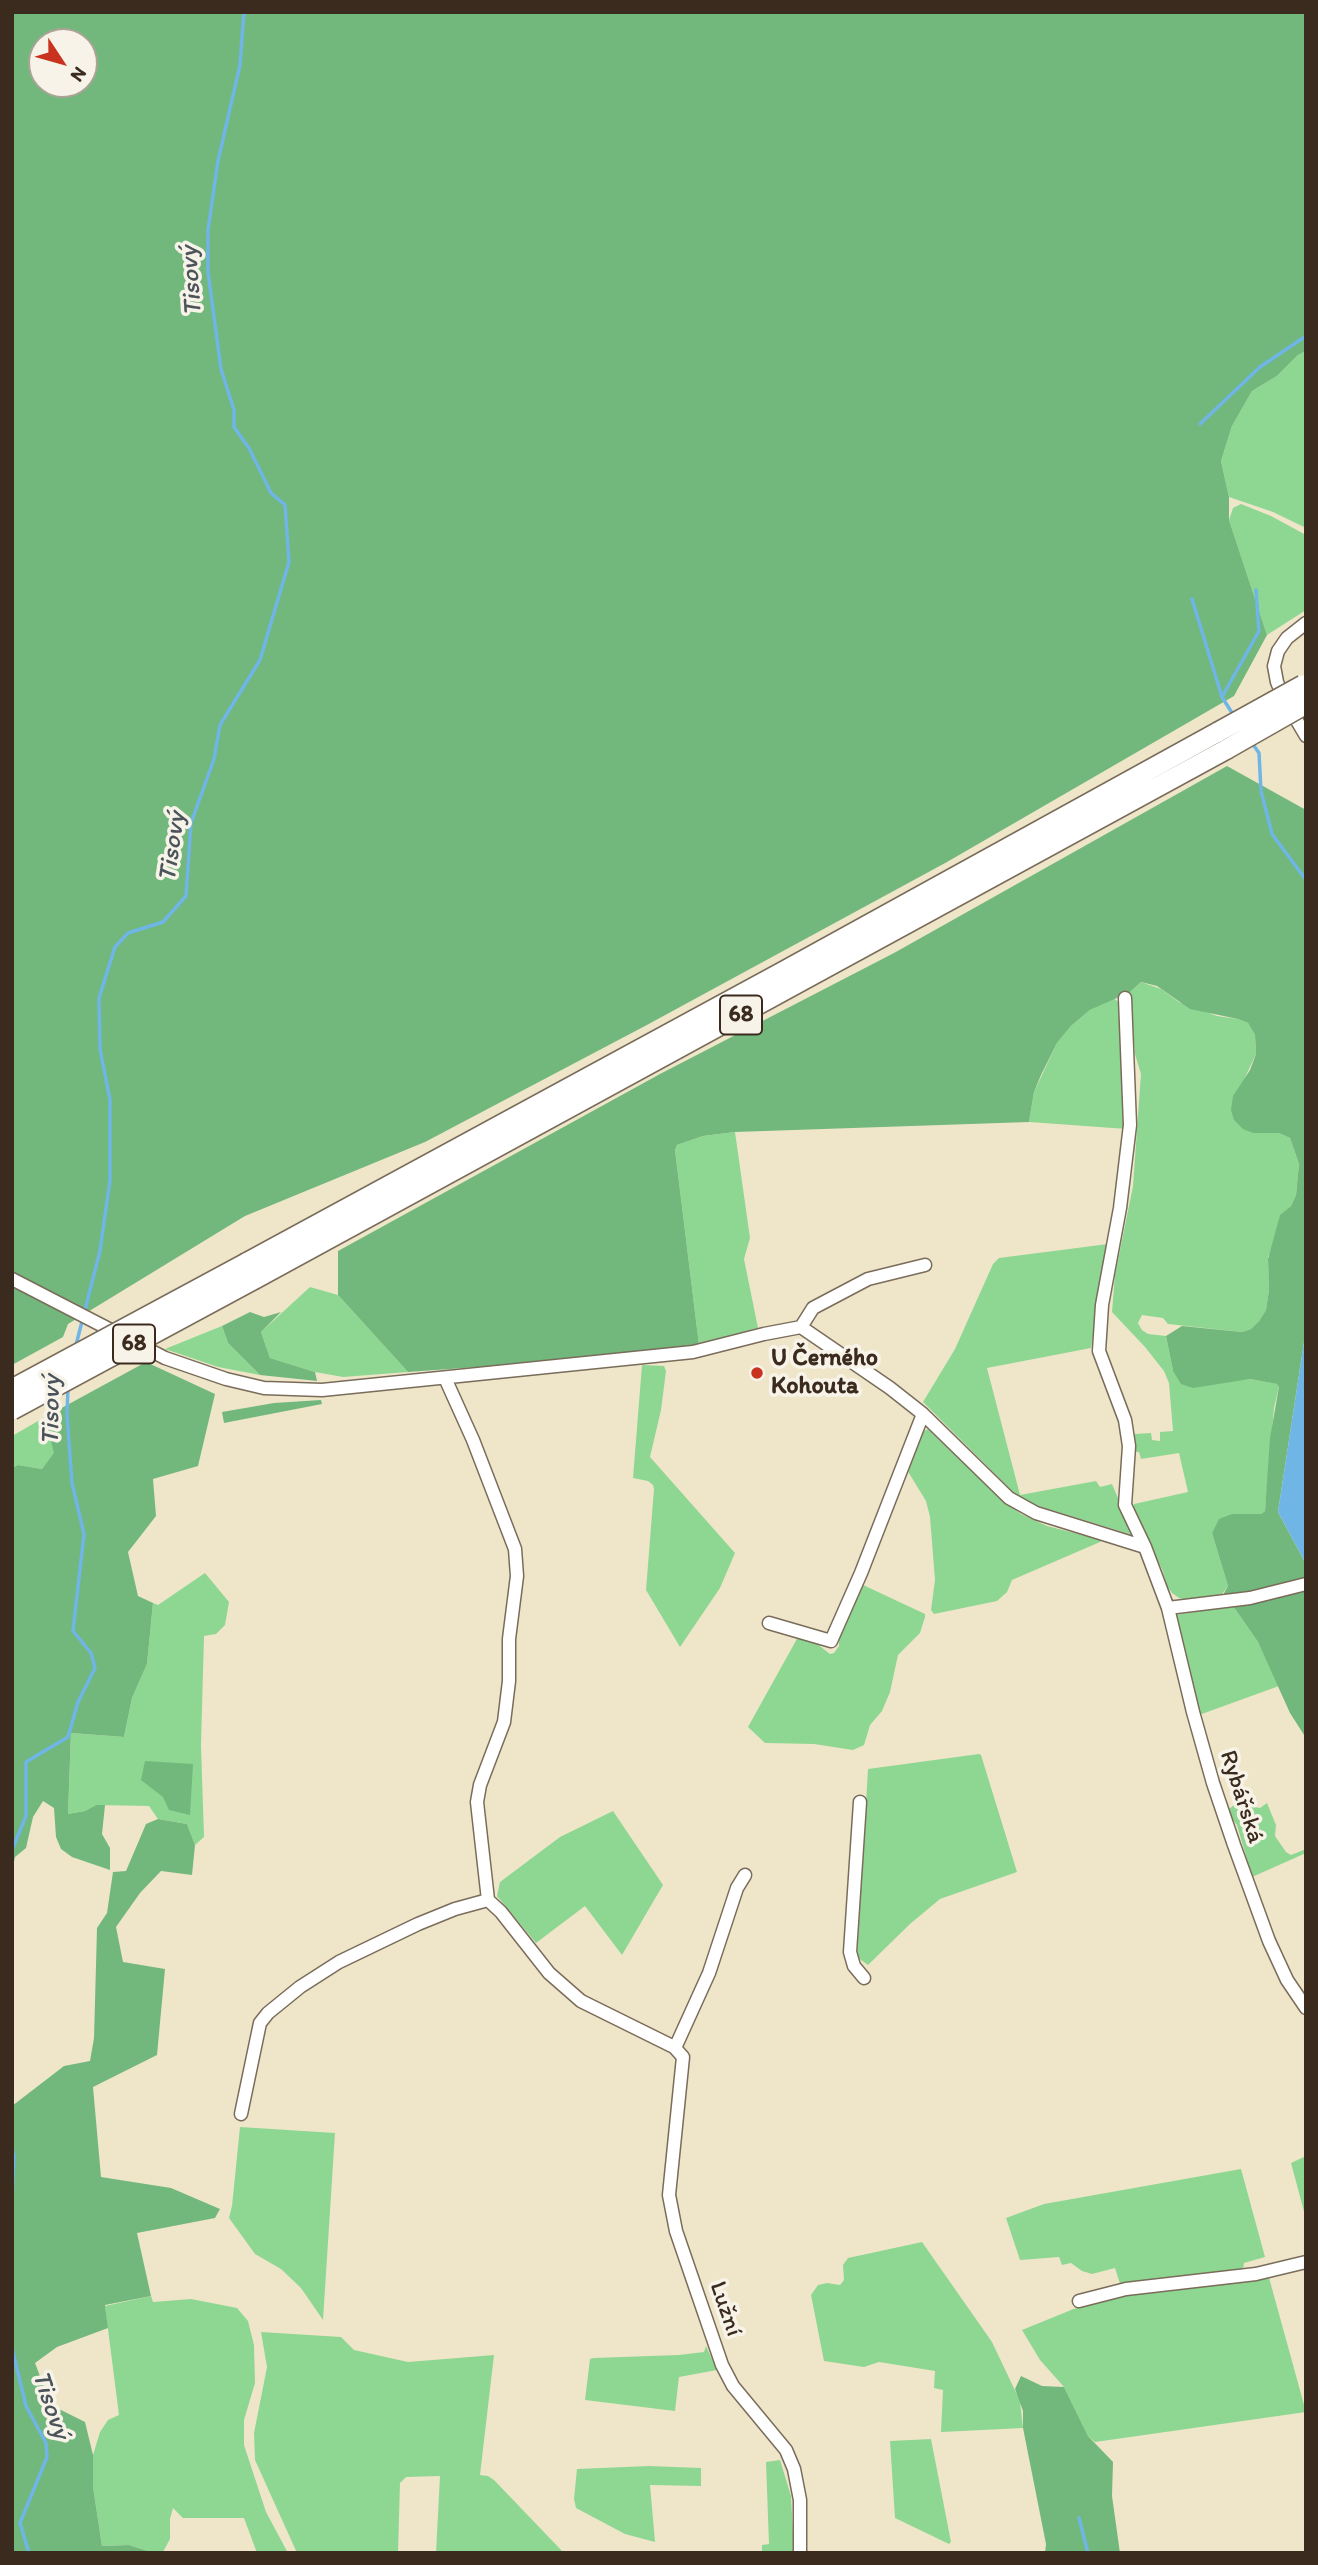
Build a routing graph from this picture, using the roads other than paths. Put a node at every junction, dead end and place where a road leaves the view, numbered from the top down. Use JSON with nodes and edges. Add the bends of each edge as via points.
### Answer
{"nodes":[{"id":1,"x":1306,"y":623,"type":"edge"},
{"id":2,"x":1305,"y":691,"type":"edge"},
{"id":3,"x":1306,"y":736,"type":"edge"},
{"id":4,"x":1125,"y":998,"type":"dead end"},
{"id":5,"x":925,"y":1265,"type":"dead end"},
{"id":6,"x":251,"y":1271,"type":"junction"},
{"id":7,"x":12,"y":1279,"type":"edge"},
{"id":8,"x":801,"y":1327,"type":"junction"},
{"id":9,"x":445,"y":1378,"type":"junction"},
{"id":10,"x":12,"y":1389,"type":"edge"},
{"id":11,"x":12,"y":1410,"type":"edge"},
{"id":12,"x":923,"y":1414,"type":"junction"},
{"id":13,"x":1144,"y":1547,"type":"junction"},
{"id":14,"x":1306,"y":1584,"type":"edge"},
{"id":15,"x":1168,"y":1608,"type":"junction"},
{"id":16,"x":769,"y":1623,"type":"dead end"},
{"id":17,"x":860,"y":1802,"type":"dead end"},
{"id":18,"x":745,"y":1875,"type":"dead end"},
{"id":19,"x":488,"y":1899,"type":"junction"},
{"id":20,"x":864,"y":1978,"type":"dead end"},
{"id":21,"x":1306,"y":2008,"type":"edge"},
{"id":22,"x":679,"y":2053,"type":"junction"},
{"id":23,"x":241,"y":2114,"type":"dead end"},
{"id":24,"x":1306,"y":2262,"type":"edge"},
{"id":25,"x":1079,"y":2301,"type":"dead end"},
{"id":26,"x":800,"y":2553,"type":"edge"}],
"edges":[{"from":1,"to":3,"type":"street","via":[[1287,638],[1274,666],[1276,682]]},
{"from":2,"to":6,"type":"highway","number":"68","bridge":true,"via":[[1223,741],[772,978]]},
{"from":4,"to":13,"type":"street","name":"Rybářská","via":[[1130,1125],[1099,1351],[1125,1420],[1129,1446],[1125,1506]]},
{"from":5,"to":8,"type":"street","via":[[868,1279],[813,1308]]},
{"from":6,"to":10,"type":"highway","number":"68","bridge":true},
{"from":6,"to":11,"type":"highway","number":"68","bridge":true},
{"from":7,"to":9,"type":"street","via":[[165,1358],[264,1388],[322,1390]]},
{"from":8,"to":9,"type":"street","via":[[693,1352]]},
{"from":8,"to":12,"type":"street"},
{"from":9,"to":19,"type":"street","via":[[515,1549],[517,1576],[504,1722],[477,1802]]},
{"from":12,"to":13,"type":"street","via":[[1009,1498],[1036,1513]]},
{"from":12,"to":16,"type":"street","via":[[831,1641]]},
{"from":13,"to":15,"type":"street","name":"Rybářská"},
{"from":14,"to":15,"type":"street","via":[[1250,1598]]},
{"from":15,"to":21,"type":"street","name":"Rybářská","via":[[1221,1808],[1269,1941]]},
{"from":17,"to":20,"type":"street","via":[[850,1951],[853,1966]]},
{"from":18,"to":22,"type":"street","name":"Lužní"},
{"from":19,"to":22,"type":"street","via":[[550,1973],[581,2001]]},
{"from":19,"to":23,"type":"street","via":[[418,1924],[339,1962],[268,2013],[260,2022]]},
{"from":22,"to":26,"type":"street","name":"Lužní","via":[[669,2195],[676,2231],[722,2365],[733,2386],[786,2450],[794,2469],[800,2500]]},
{"from":24,"to":25,"type":"street","via":[[1256,2274],[1126,2289]]}]}
